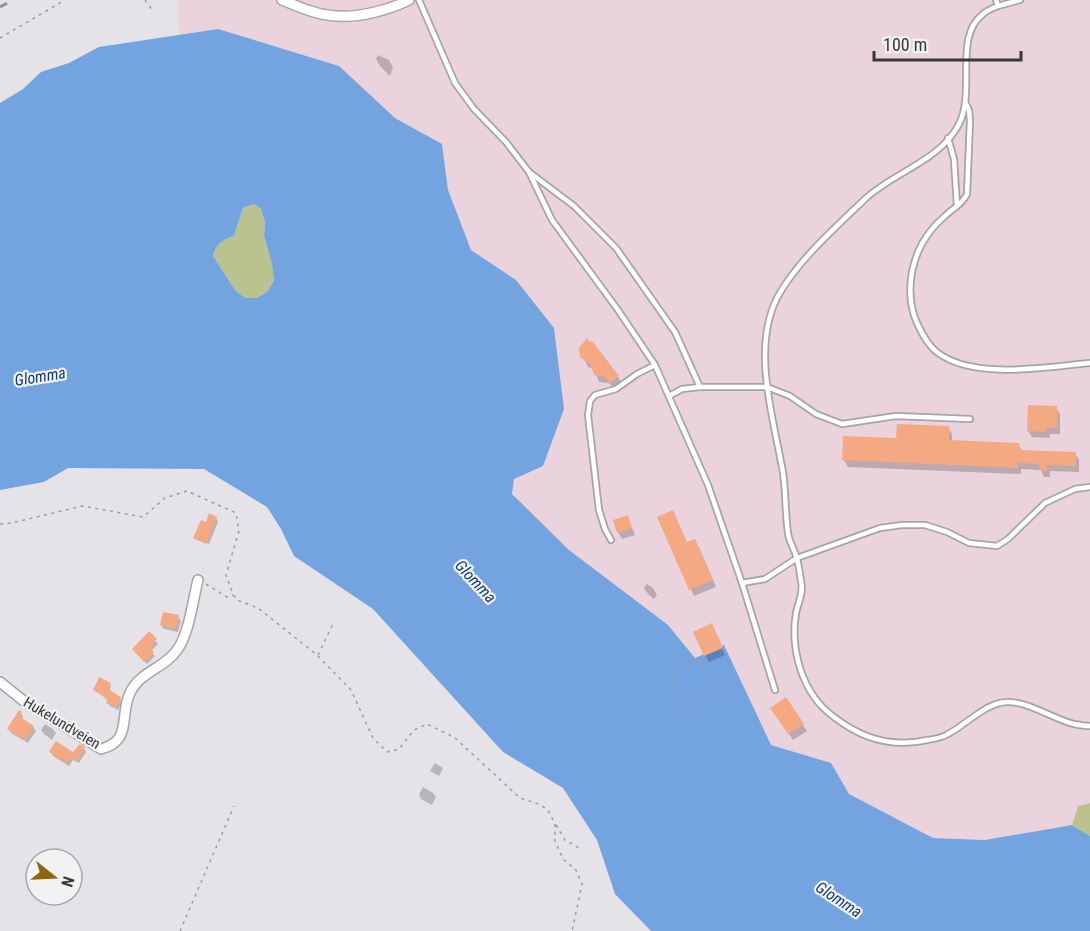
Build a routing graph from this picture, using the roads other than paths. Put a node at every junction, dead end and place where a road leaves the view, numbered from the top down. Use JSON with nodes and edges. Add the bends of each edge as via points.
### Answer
{"nodes":[{"id":1,"x":282,"y":0,"type":"edge"},
{"id":2,"x":409,"y":0,"type":"edge"},
{"id":3,"x":419,"y":0,"type":"edge"},
{"id":4,"x":1020,"y":0,"type":"edge"},
{"id":5,"x":997,"y":3,"type":"edge"},
{"id":6,"x":966,"y":104,"type":"junction"},
{"id":7,"x":948,"y":138,"type":"junction"},
{"id":8,"x":529,"y":172,"type":"junction"},
{"id":9,"x":957,"y":206,"type":"junction"},
{"id":10,"x":1090,"y":363,"type":"edge"},
{"id":11,"x":655,"y":365,"type":"junction"},
{"id":12,"x":700,"y":387,"type":"junction"},
{"id":13,"x":766,"y":387,"type":"junction"},
{"id":14,"x":669,"y":396,"type":"junction"},
{"id":15,"x":970,"y":419,"type":"dead end"},
{"id":16,"x":1090,"y":487,"type":"edge"},
{"id":17,"x":611,"y":540,"type":"dead end"},
{"id":18,"x":797,"y":558,"type":"junction"},
{"id":19,"x":198,"y":580,"type":"road end"},
{"id":20,"x":742,"y":583,"type":"junction"},
{"id":21,"x":0,"y":682,"type":"edge"},
{"id":22,"x":775,"y":690,"type":"dead end"},
{"id":23,"x":1090,"y":726,"type":"edge"}],
"edges":[{"from":1,"to":2,"type":"street","via":[[315,12],[355,16]]},
{"from":3,"to":8,"type":"lane","via":[[455,83]]},
{"from":4,"to":5,"type":"lane"},
{"from":5,"to":6,"type":"lane","via":[[982,14],[967,39]]},
{"from":6,"to":7,"type":"lane","via":[[959,125]]},
{"from":6,"to":9,"type":"lane","via":[[970,120],[968,191]]},
{"from":7,"to":9,"type":"lane","via":[[954,159]]},
{"from":7,"to":13,"type":"lane","via":[[868,196],[801,264],[777,299],[769,324]]},
{"from":8,"to":11,"type":"lane","via":[[552,220]]},
{"from":8,"to":12,"type":"lane","via":[[574,206],[616,248],[675,332]]},
{"from":9,"to":10,"type":"lane","via":[[924,239],[910,285],[912,310],[936,352],[953,361],[1012,370]]},
{"from":11,"to":14,"type":"lane"},
{"from":11,"to":17,"type":"lane","via":[[590,401],[588,415],[599,510]]},
{"from":12,"to":13,"type":"lane"},
{"from":12,"to":14,"type":"lane","via":[[682,389]]},
{"from":13,"to":15,"type":"lane","via":[[843,424],[896,416]]},
{"from":13,"to":18,"type":"lane","via":[[784,475],[788,536]]},
{"from":14,"to":20,"type":"lane","via":[[708,485]]},
{"from":16,"to":18,"type":"lane","via":[[1075,489],[1045,503],[997,546],[969,543],[925,525],[902,525],[880,528]]},
{"from":18,"to":20,"type":"lane","via":[[765,579]]},
{"from":18,"to":23,"type":"lane","via":[[802,586],[793,634],[796,656],[818,702],[848,726],[890,743],[921,742],[945,736],[991,706],[1013,702],[1072,724]]},
{"from":19,"to":21,"type":"street","name":"Hukelundveien","via":[[178,649],[130,691],[121,737],[115,744],[101,749]]},
{"from":20,"to":22,"type":"lane"}]}
